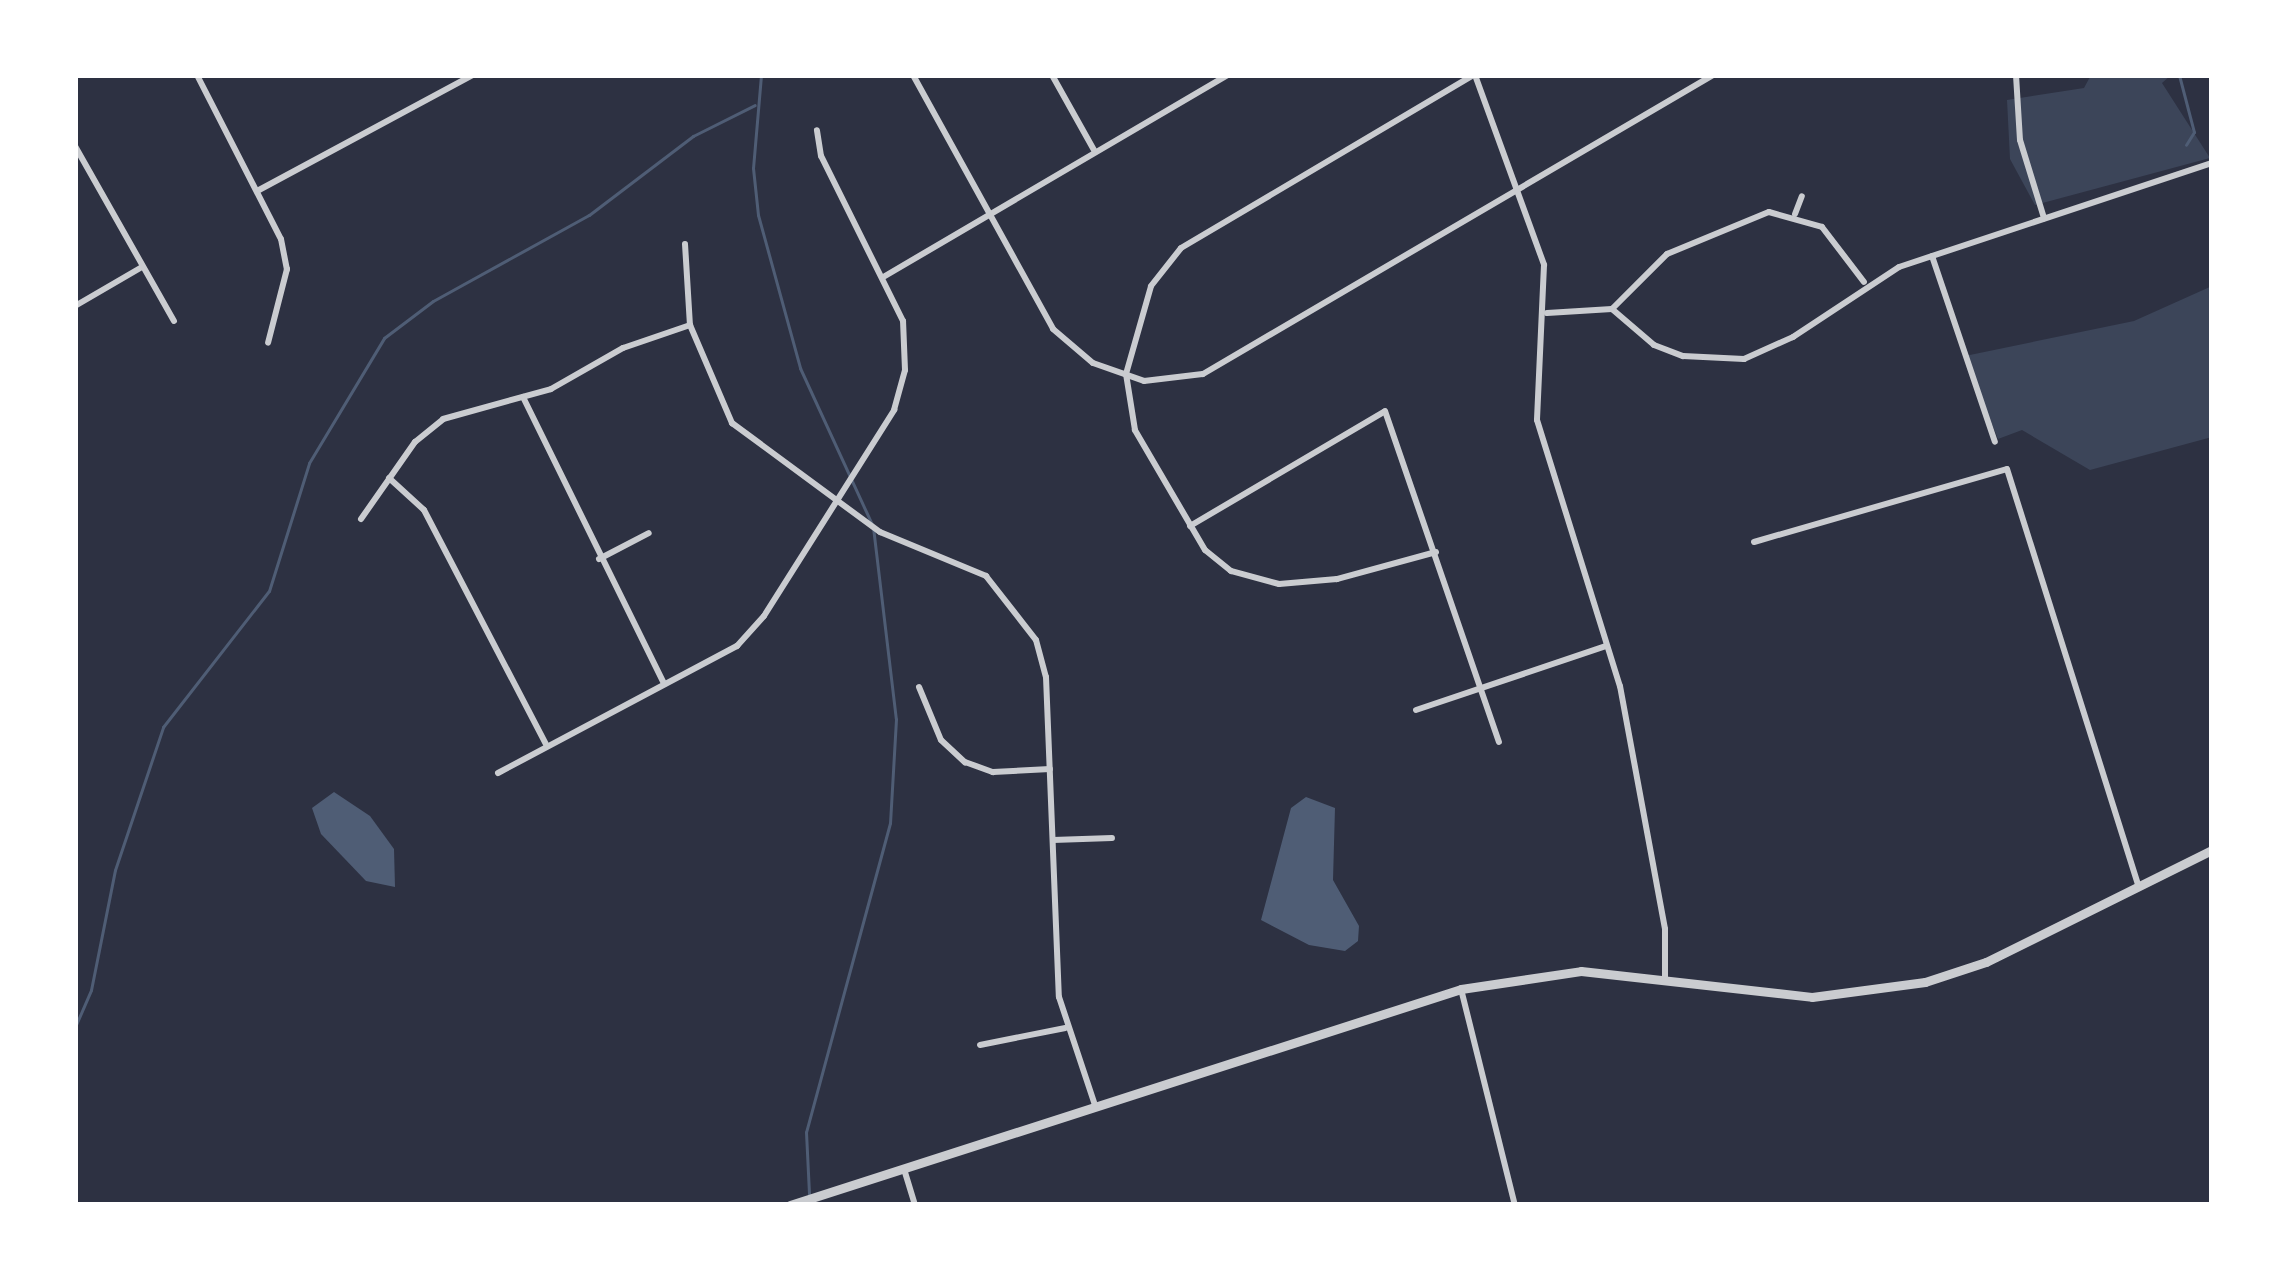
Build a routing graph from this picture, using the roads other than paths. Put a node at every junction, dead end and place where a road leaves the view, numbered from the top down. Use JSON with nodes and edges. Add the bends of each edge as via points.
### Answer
{"nodes":[{"id":1,"x":197,"y":75,"type":"edge"},
{"id":2,"x":473,"y":75,"type":"edge"},
{"id":3,"x":913,"y":75,"type":"edge"},
{"id":4,"x":1052,"y":75,"type":"edge"},
{"id":5,"x":1197,"y":75,"type":"edge"},
{"id":6,"x":1227,"y":75,"type":"edge"},
{"id":7,"x":1475,"y":75,"type":"edge"},
{"id":8,"x":1713,"y":75,"type":"edge"},
{"id":9,"x":2016,"y":75,"type":"edge"},
{"id":10,"x":1205,"y":88,"type":"junction"},
{"id":11,"x":817,"y":130,"type":"dead end"},
{"id":12,"x":75,"y":146,"type":"edge"},
{"id":13,"x":1095,"y":152,"type":"junction"},
{"id":14,"x":2212,"y":163,"type":"edge"},
{"id":15,"x":259,"y":190,"type":"junction"},
{"id":16,"x":1520,"y":190,"type":"junction"},
{"id":17,"x":1802,"y":196,"type":"dead end"},
{"id":18,"x":1795,"y":214,"type":"junction"},
{"id":19,"x":989,"y":217,"type":"junction"},
{"id":20,"x":2044,"y":218,"type":"junction"},
{"id":21,"x":685,"y":244,"type":"dead end"},
{"id":22,"x":1932,"y":256,"type":"junction"},
{"id":23,"x":142,"y":267,"type":"junction"},
{"id":24,"x":885,"y":276,"type":"junction"},
{"id":25,"x":1865,"y":283,"type":"junction"},
{"id":26,"x":75,"y":306,"type":"edge"},
{"id":27,"x":1612,"y":309,"type":"junction"},
{"id":28,"x":1547,"y":313,"type":"junction"},
{"id":29,"x":174,"y":321,"type":"dead end"},
{"id":30,"x":691,"y":325,"type":"junction"},
{"id":31,"x":268,"y":344,"type":"dead end"},
{"id":32,"x":1126,"y":374,"type":"junction"},
{"id":33,"x":523,"y":397,"type":"junction"},
{"id":34,"x":1995,"y":442,"type":"dead end"},
{"id":35,"x":388,"y":478,"type":"junction"},
{"id":36,"x":838,"y":503,"type":"junction"},
{"id":37,"x":361,"y":519,"type":"dead end"},
{"id":38,"x":1190,"y":526,"type":"junction"},
{"id":39,"x":649,"y":533,"type":"dead end"},
{"id":40,"x":1754,"y":542,"type":"dead end"},
{"id":41,"x":1436,"y":552,"type":"junction"},
{"id":42,"x":599,"y":559,"type":"junction"},
{"id":43,"x":1607,"y":646,"type":"junction"},
{"id":44,"x":665,"y":686,"type":"junction"},
{"id":45,"x":919,"y":687,"type":"dead end"},
{"id":46,"x":1481,"y":688,"type":"junction"},
{"id":47,"x":1416,"y":710,"type":"dead end"},
{"id":48,"x":1499,"y":742,"type":"dead end"},
{"id":49,"x":547,"y":747,"type":"junction"},
{"id":50,"x":1050,"y":769,"type":"junction"},
{"id":51,"x":499,"y":773,"type":"dead end"},
{"id":52,"x":1112,"y":838,"type":"dead end"},
{"id":53,"x":1053,"y":839,"type":"junction"},
{"id":54,"x":2212,"y":850,"type":"edge"},
{"id":55,"x":2139,"y":887,"type":"junction"},
{"id":56,"x":1665,"y":978,"type":"junction"},
{"id":57,"x":1461,"y":989,"type":"junction"},
{"id":58,"x":1065,"y":1028,"type":"junction"},
{"id":59,"x":980,"y":1045,"type":"dead end"},
{"id":60,"x":1095,"y":1105,"type":"junction"},
{"id":61,"x":904,"y":1169,"type":"junction"},
{"id":62,"x":790,"y":1205,"type":"edge"},
{"id":63,"x":915,"y":1205,"type":"edge"},
{"id":64,"x":1515,"y":1205,"type":"edge"}],
"edges":[{"from":1,"to":15,"type":"street"},
{"from":2,"to":15,"type":"street"},
{"from":3,"to":19,"type":"street"},
{"from":4,"to":13,"type":"street"},
{"from":5,"to":10,"type":"street"},
{"from":6,"to":10,"type":"street"},
{"from":7,"to":16,"type":"street"},
{"from":7,"to":32,"type":"street","via":[[1181,248],[1150,286]]},
{"from":8,"to":16,"type":"street"},
{"from":9,"to":20,"type":"street","via":[[2020,140]]},
{"from":10,"to":13,"type":"street"},
{"from":11,"to":24,"type":"street","via":[[825,166]]},
{"from":12,"to":23,"type":"street"},
{"from":13,"to":19,"type":"street"},
{"from":14,"to":20,"type":"street"},
{"from":15,"to":31,"type":"street","via":[[287,269]]},
{"from":16,"to":28,"type":"street","via":[[1544,265]]},
{"from":16,"to":32,"type":"street","via":[[1203,374],[1144,381]]},
{"from":17,"to":18,"type":"street"},
{"from":18,"to":25,"type":"street","via":[[1822,227]]},
{"from":18,"to":27,"type":"street","via":[[1741,218],[1691,239]]},
{"from":19,"to":24,"type":"street"},
{"from":19,"to":32,"type":"street","via":[[1053,329],[1093,363]]},
{"from":20,"to":22,"type":"street"},
{"from":21,"to":30,"type":"street"},
{"from":22,"to":25,"type":"street"},
{"from":22,"to":34,"type":"street"},
{"from":23,"to":26,"type":"street"},
{"from":23,"to":29,"type":"street"},
{"from":24,"to":36,"type":"street","via":[[906,336],[901,392]]},
{"from":25,"to":27,"type":"street","via":[[1793,337],[1744,359],[1683,356],[1654,345]]},
{"from":27,"to":28,"type":"street"},
{"from":28,"to":43,"type":"street","via":[[1537,420]]},
{"from":30,"to":33,"type":"street","via":[[642,339]]},
{"from":30,"to":36,"type":"street","via":[[733,424]]},
{"from":32,"to":38,"type":"street","via":[[1135,430]]},
{"from":33,"to":35,"type":"street","via":[[443,418]]},
{"from":33,"to":42,"type":"street"},
{"from":35,"to":37,"type":"street"},
{"from":35,"to":49,"type":"street","via":[[424,510]]},
{"from":36,"to":44,"type":"street","via":[[737,646]]},
{"from":36,"to":50,"type":"street","via":[[895,539],[973,568],[1011,600],[1042,657]]},
{"from":38,"to":41,"type":"street","via":[[1231,571],[1279,584],[1365,575]]},
{"from":38,"to":41,"type":"street","via":[[1385,411]]},
{"from":39,"to":42,"type":"street"},
{"from":40,"to":55,"type":"street","via":[[2006,470]]},
{"from":41,"to":46,"type":"street"},
{"from":42,"to":44,"type":"street"},
{"from":43,"to":46,"type":"street"},
{"from":43,"to":56,"type":"street","via":[[1638,766],[1665,928]]},
{"from":44,"to":49,"type":"street"},
{"from":45,"to":50,"type":"street","via":[[941,740],[965,762],[993,772]]},
{"from":46,"to":47,"type":"street"},
{"from":46,"to":48,"type":"street"},
{"from":49,"to":51,"type":"street"},
{"from":50,"to":53,"type":"street"},
{"from":52,"to":53,"type":"street"},
{"from":53,"to":58,"type":"street"},
{"from":54,"to":55,"type":"street"},
{"from":55,"to":56,"type":"street","via":[[1987,962],[1894,988],[1776,995]]},
{"from":56,"to":57,"type":"street","via":[[1582,971]]},
{"from":57,"to":60,"type":"street"},
{"from":57,"to":64,"type":"street"},
{"from":58,"to":59,"type":"street"},
{"from":58,"to":60,"type":"street"},
{"from":60,"to":61,"type":"street"},
{"from":61,"to":62,"type":"street"},
{"from":61,"to":63,"type":"street"}]}
